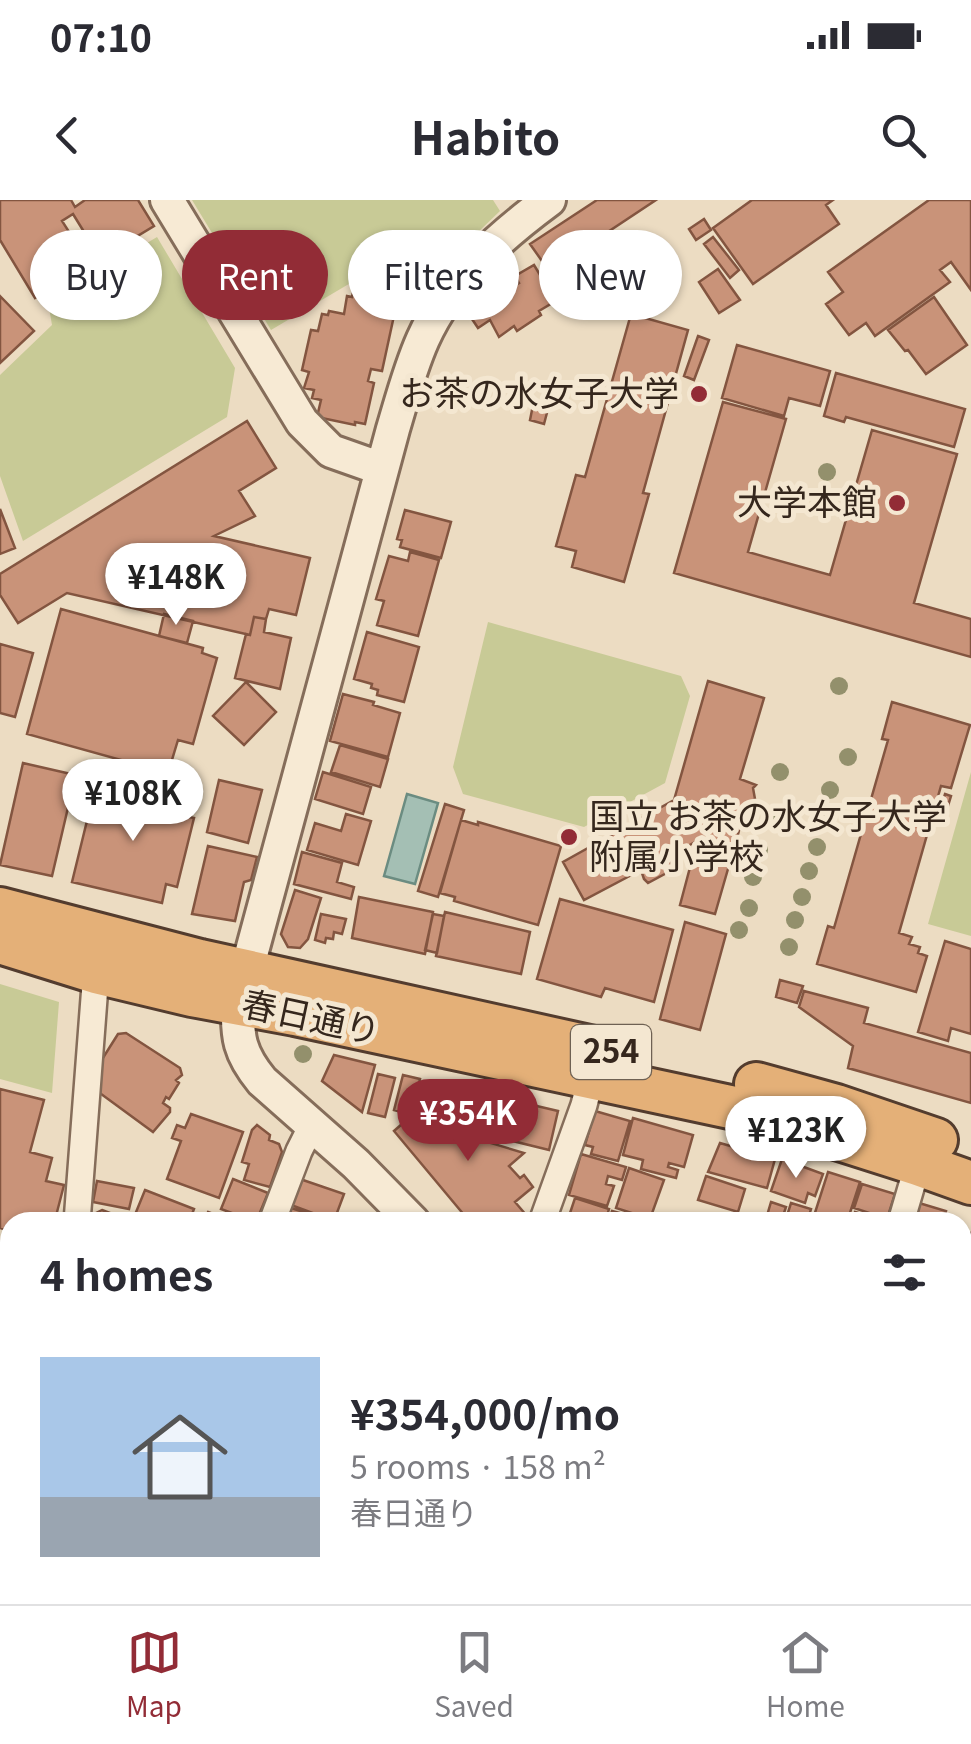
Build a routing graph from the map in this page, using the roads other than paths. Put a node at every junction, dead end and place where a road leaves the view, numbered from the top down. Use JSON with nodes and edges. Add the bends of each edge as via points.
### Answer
{"nodes":[{"id":1,"x":166,"y":200,"type":"edge"},
{"id":2,"x":536,"y":204,"type":"edge"},
{"id":3,"x":382,"y":469,"type":"junction"},
{"id":4,"x":0,"y":910,"type":"edge"},
{"id":5,"x":0,"y":942,"type":"edge"},
{"id":6,"x":96,"y":972,"type":"junction"},
{"id":7,"x":242,"y":986,"type":"junction"},
{"id":8,"x":592,"y":1078,"type":"junction"},
{"id":9,"x":312,"y":1124,"type":"junction"},
{"id":10,"x":971,"y":1153,"type":"edge"},
{"id":11,"x":918,"y":1164,"type":"junction"},
{"id":12,"x":971,"y":1184,"type":"edge"},
{"id":13,"x":78,"y":1212,"type":"edge"},
{"id":14,"x":276,"y":1212,"type":"edge"},
{"id":15,"x":403,"y":1212,"type":"edge"},
{"id":16,"x":546,"y":1212,"type":"edge"},
{"id":17,"x":904,"y":1212,"type":"edge"}],
"edges":[{"from":1,"to":3,"type":"street","via":[[302,422],[332,450]]},
{"from":2,"to":3,"type":"street","via":[[485,252],[430,326]]},
{"from":3,"to":7,"type":"street"},
{"from":4,"to":7,"type":"highway","name":"春日通り","number":"254","via":[[184,957]]},
{"from":5,"to":6,"type":"highway","name":"春日通り","number":"254"},
{"from":6,"to":7,"type":"highway","name":"春日通り","number":"254","via":[[192,995]]},
{"from":6,"to":13,"type":"street"},
{"from":7,"to":8,"type":"highway","name":"春日通り","number":"254"},
{"from":7,"to":9,"type":"street","via":[[239,1044],[251,1068]]},
{"from":7,"to":10,"type":"highway","name":"春日通り","number":"254","via":[[750,1082]]},
{"from":8,"to":11,"type":"highway","name":"春日通り","number":"254","via":[[758,1113]]},
{"from":8,"to":16,"type":"street"},
{"from":9,"to":14,"type":"street"},
{"from":9,"to":15,"type":"street"},
{"from":11,"to":12,"type":"highway","name":"春日通り","number":"254"},
{"from":11,"to":17,"type":"street"}]}
